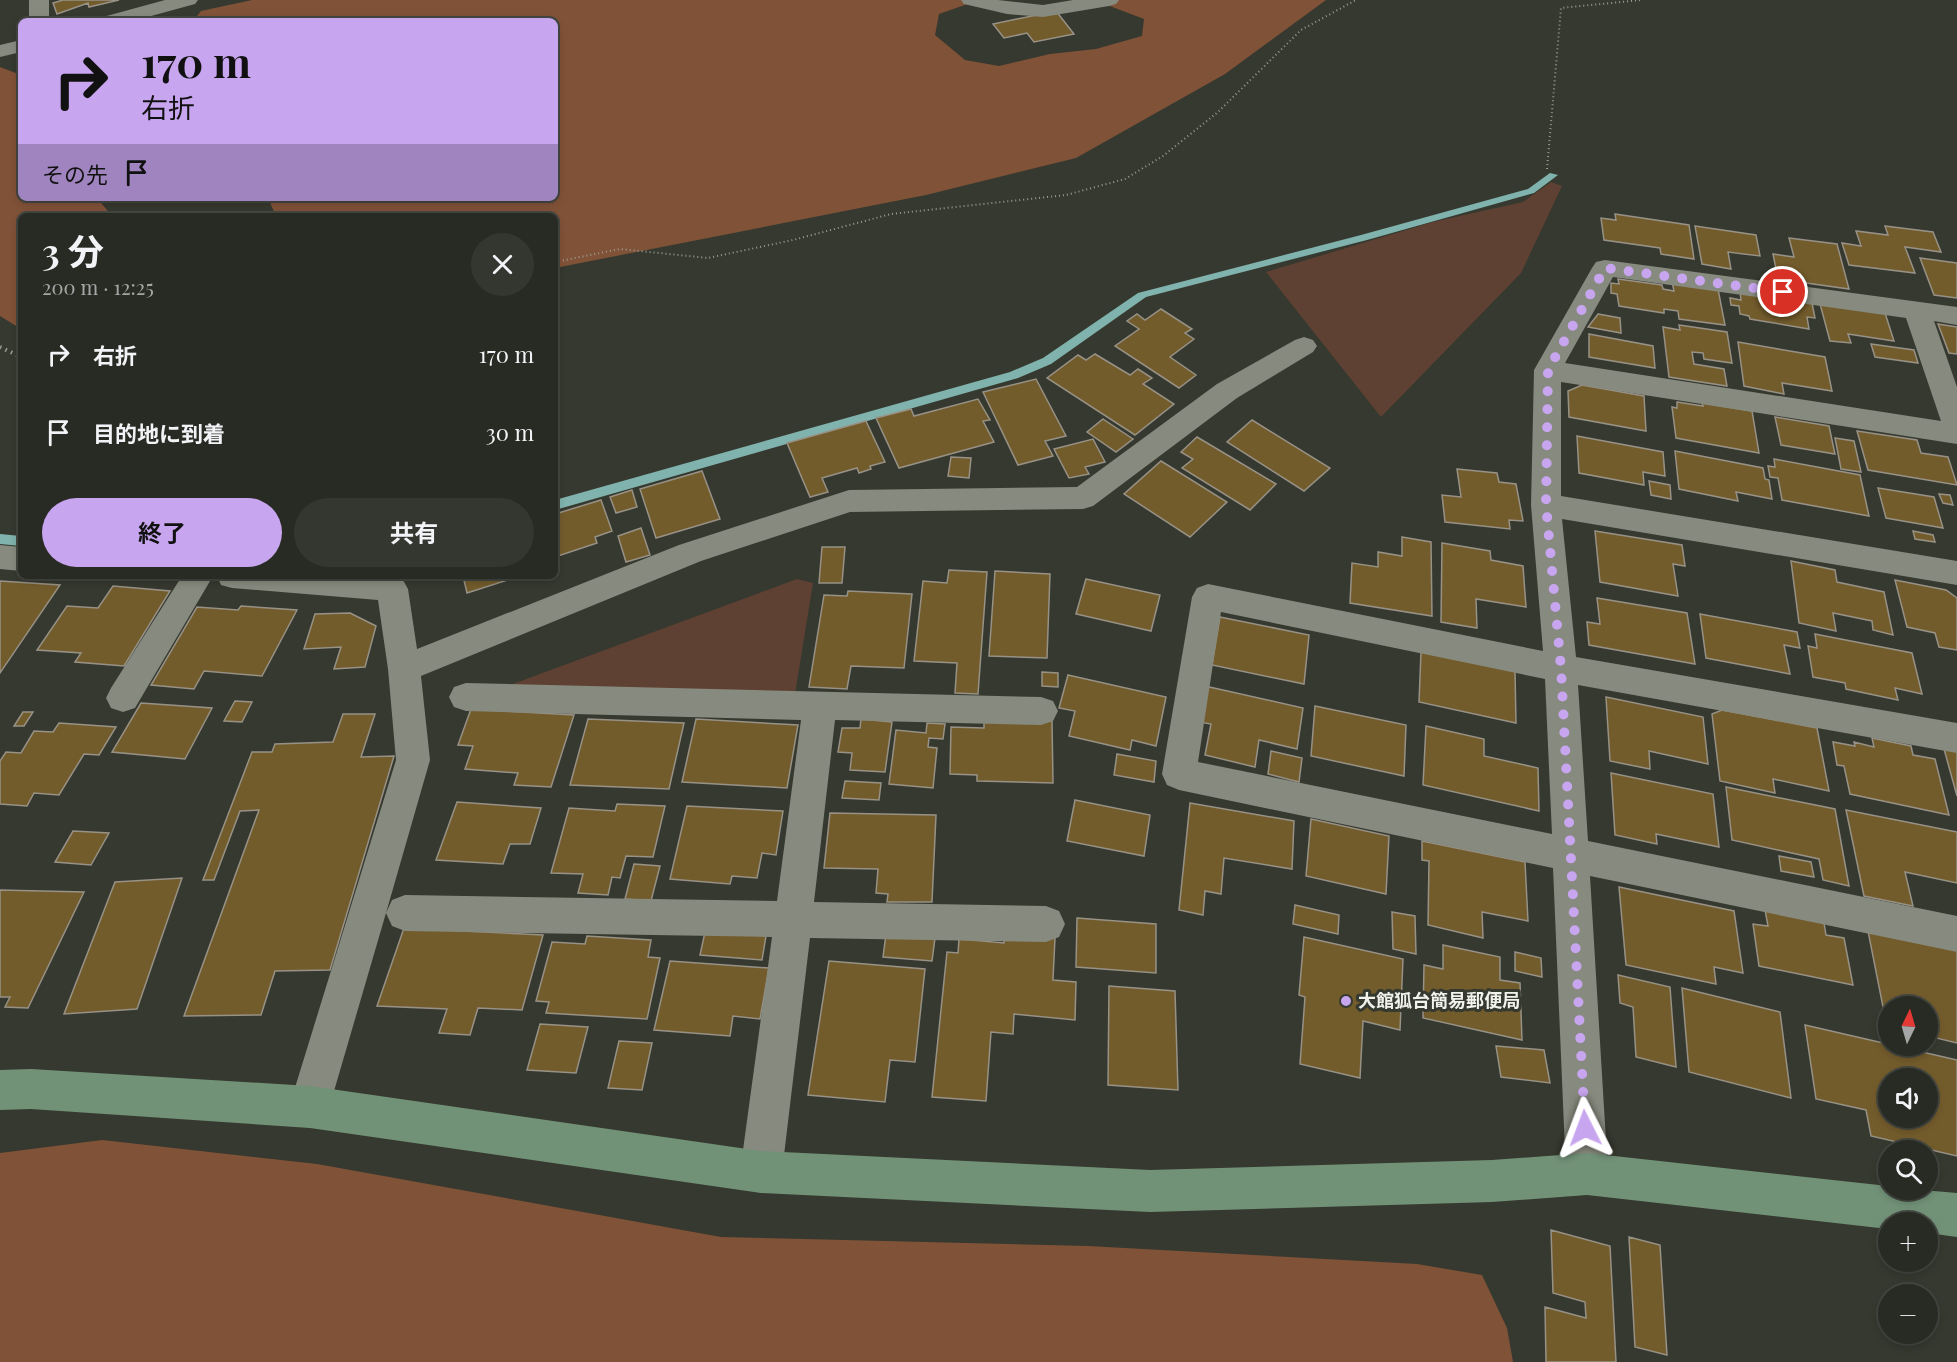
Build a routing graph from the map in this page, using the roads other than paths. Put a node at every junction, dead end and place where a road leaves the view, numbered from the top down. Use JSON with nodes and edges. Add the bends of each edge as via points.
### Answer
{"nodes":[{"id":1,"x":39,"y":0,"type":"edge"},
{"id":2,"x":188,"y":0,"type":"edge"},
{"id":3,"x":970,"y":0,"type":"edge"},
{"id":4,"x":1109,"y":0,"type":"edge"},
{"id":5,"x":39,"y":18,"type":"edge"},
{"id":6,"x":121,"y":18,"type":"edge"},
{"id":7,"x":18,"y":47,"type":"edge"},
{"id":8,"x":0,"y":51,"type":"edge"},
{"id":9,"x":1917,"y":311,"type":"junction"},
{"id":10,"x":1957,"y":316,"type":"edge"},
{"id":11,"x":1304,"y":346,"type":"dead end"},
{"id":12,"x":1548,"y":370,"type":"junction"},
{"id":13,"x":1957,"y":426,"type":"edge"},
{"id":14,"x":1957,"y":434,"type":"edge"},
{"id":15,"x":1546,"y":505,"type":"junction"},
{"id":16,"x":0,"y":557,"type":"edge"},
{"id":17,"x":18,"y":559,"type":"edge"},
{"id":18,"x":1957,"y":573,"type":"edge"},
{"id":19,"x":196,"y":579,"type":"edge"},
{"id":20,"x":272,"y":579,"type":"edge"},
{"id":21,"x":1561,"y":668,"type":"junction"},
{"id":22,"x":404,"y":669,"type":"junction"},
{"id":23,"x":466,"y":697,"type":"dead end"},
{"id":24,"x":123,"y":698,"type":"dead end"},
{"id":25,"x":820,"y":706,"type":"junction"},
{"id":26,"x":1041,"y":711,"type":"dead end"},
{"id":27,"x":1957,"y":738,"type":"edge"},
{"id":28,"x":1571,"y":854,"type":"junction"},
{"id":29,"x":405,"y":913,"type":"dead end"},
{"id":30,"x":793,"y":920,"type":"junction"},
{"id":31,"x":1046,"y":924,"type":"dead end"},
{"id":32,"x":1957,"y":934,"type":"edge"},
{"id":33,"x":0,"y":1090,"type":"edge"},
{"id":34,"x":310,"y":1107,"type":"junction"},
{"id":35,"x":761,"y":1172,"type":"junction"},
{"id":36,"x":1587,"y":1174,"type":"junction"},
{"id":37,"x":1957,"y":1215,"type":"edge"}],
"edges":[{"from":1,"to":5,"type":"street"},
{"from":2,"to":6,"type":"street"},
{"from":3,"to":4,"type":"street","via":[[1043,11]]},
{"from":7,"to":8,"type":"street"},
{"from":9,"to":10,"type":"street"},
{"from":9,"to":12,"type":"street","via":[[1605,268]]},
{"from":9,"to":13,"type":"street"},
{"from":11,"to":22,"type":"street","via":[[1227,391],[1083,498],[849,501],[690,553]]},
{"from":12,"to":14,"type":"street"},
{"from":12,"to":15,"type":"street"},
{"from":15,"to":18,"type":"street"},
{"from":15,"to":21,"type":"street"},
{"from":16,"to":17,"type":"street"},
{"from":19,"to":24,"type":"street"},
{"from":20,"to":22,"type":"street","via":[[392,588]]},
{"from":21,"to":27,"type":"street"},
{"from":21,"to":28,"type":"street"},
{"from":21,"to":28,"type":"street","via":[[1208,597],[1179,774]]},
{"from":22,"to":34,"type":"street","via":[[413,760]]},
{"from":23,"to":25,"type":"street"},
{"from":25,"to":26,"type":"street"},
{"from":25,"to":30,"type":"street"},
{"from":28,"to":32,"type":"street"},
{"from":28,"to":36,"type":"street"},
{"from":29,"to":30,"type":"street"},
{"from":30,"to":31,"type":"street"},
{"from":30,"to":35,"type":"street"},
{"from":33,"to":34,"type":"street"},
{"from":34,"to":35,"type":"street"},
{"from":35,"to":36,"type":"street","via":[[1150,1191],[1492,1181]]},
{"from":36,"to":37,"type":"street"}]}
